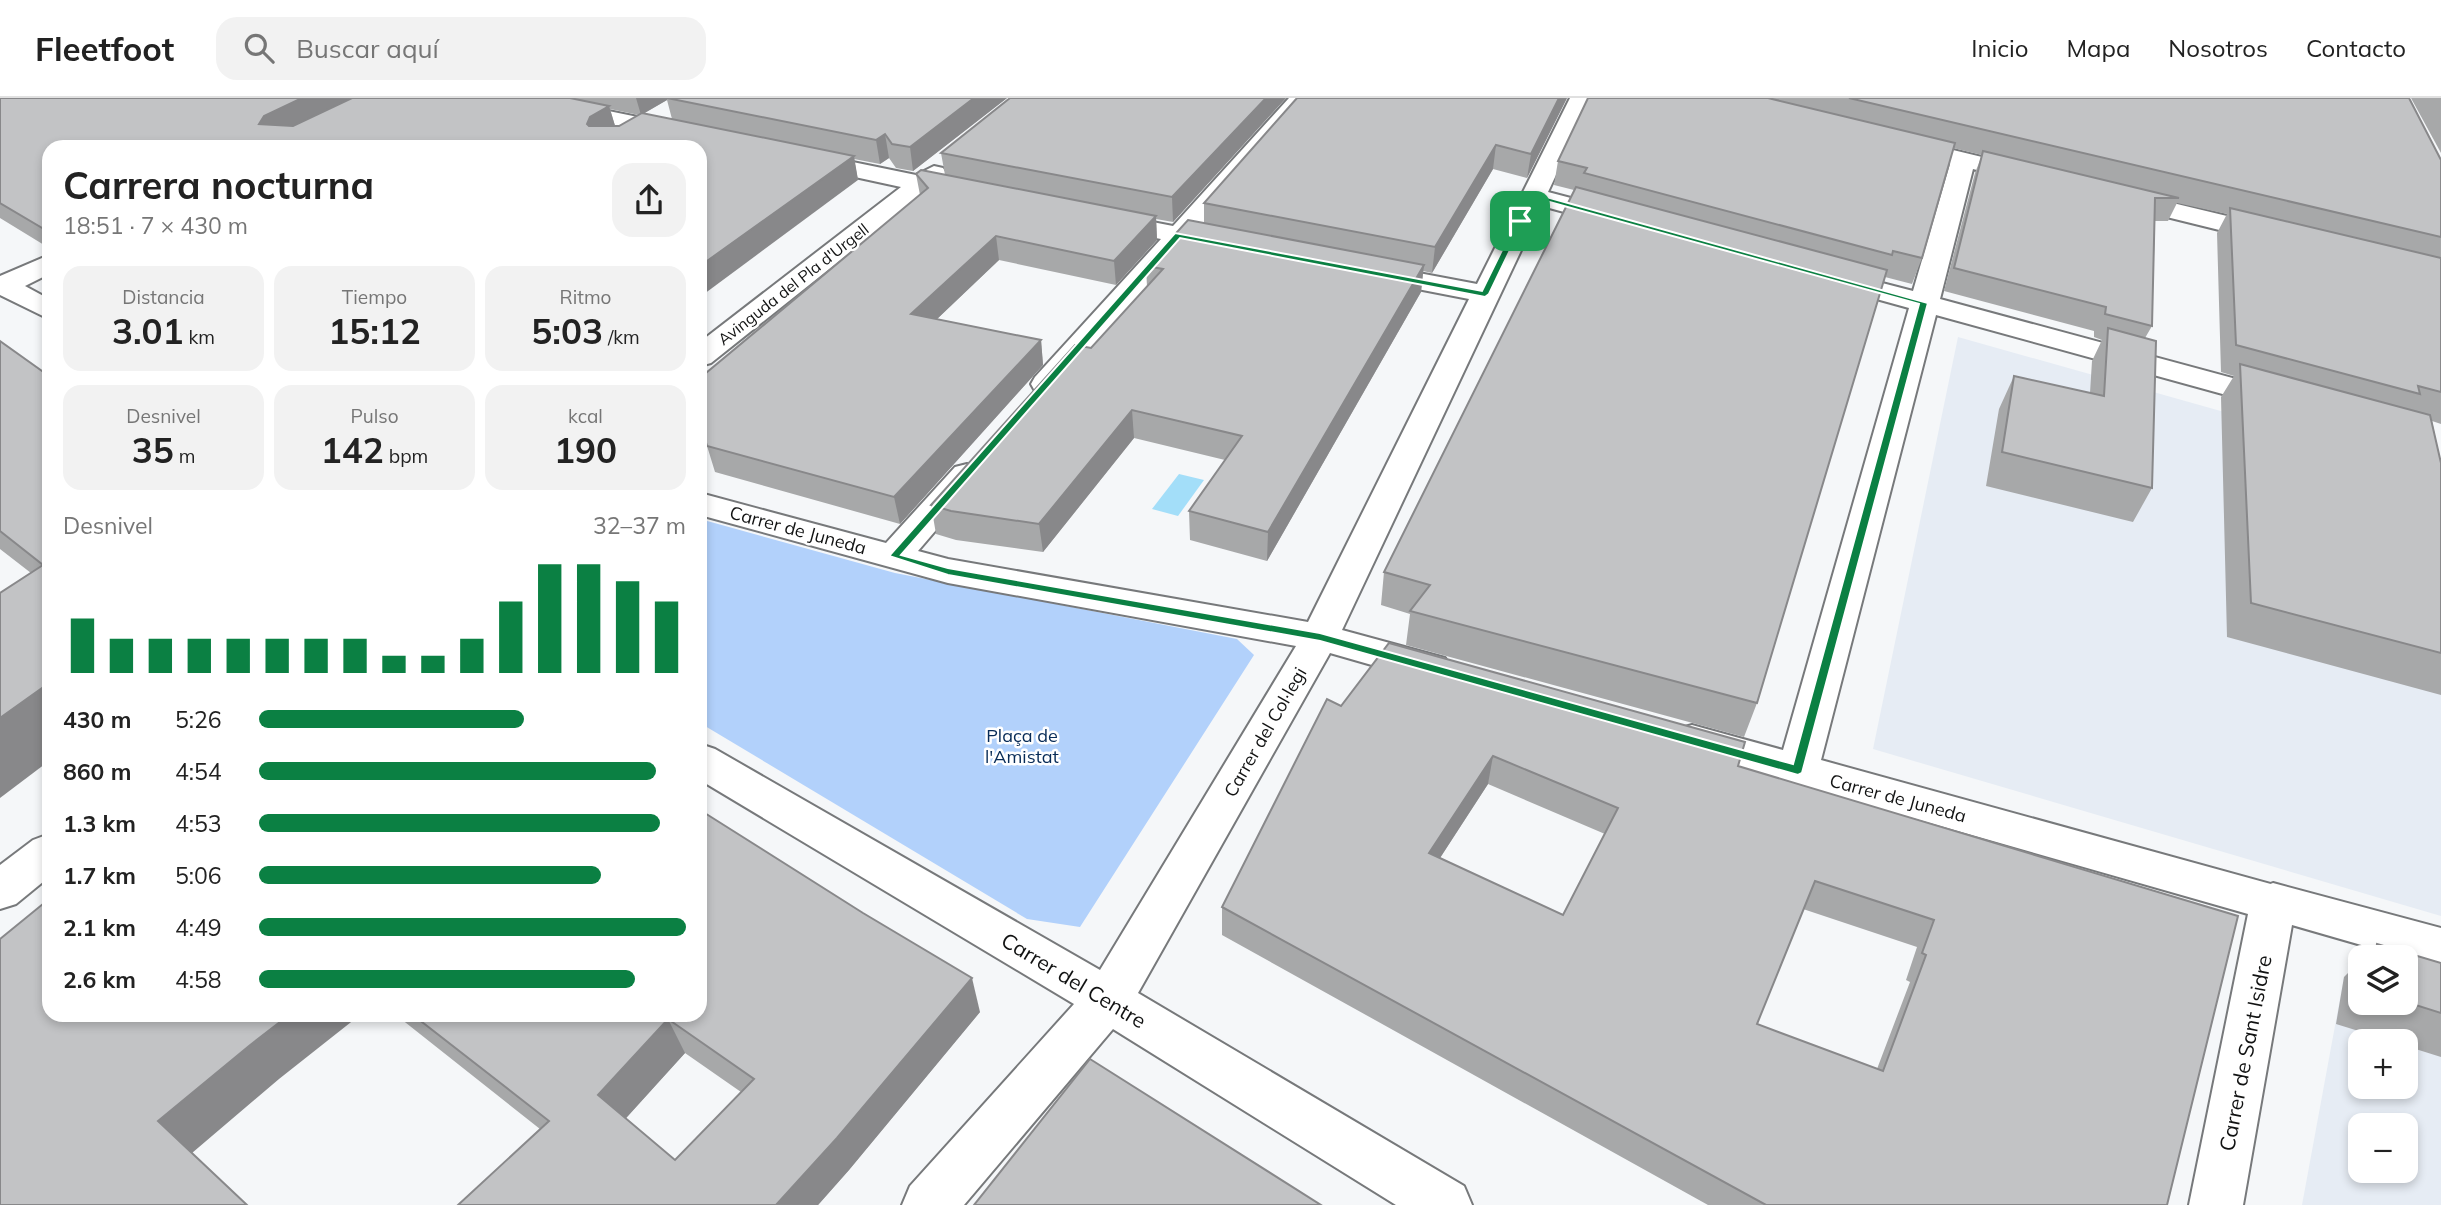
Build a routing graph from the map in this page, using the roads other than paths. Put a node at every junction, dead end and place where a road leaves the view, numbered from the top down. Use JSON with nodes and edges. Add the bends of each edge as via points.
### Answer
{"nodes":[{"id":1,"x":511,"y":98,"type":"edge"},
{"id":2,"x":1302,"y":98,"type":"edge"},
{"id":3,"x":1581,"y":98,"type":"edge"},
{"id":4,"x":673,"y":109,"type":"dead end"},
{"id":5,"x":645,"y":125,"type":"junction"},
{"id":6,"x":696,"y":136,"type":"edge"},
{"id":7,"x":621,"y":140,"type":"edge"},
{"id":8,"x":1882,"y":140,"type":"edge"},
{"id":9,"x":786,"y":155,"type":"edge"},
{"id":10,"x":956,"y":155,"type":"edge"},
{"id":11,"x":1963,"y":160,"type":"junction"},
{"id":12,"x":2050,"y":181,"type":"edge"},
{"id":13,"x":921,"y":183,"type":"junction"},
{"id":14,"x":2104,"y":194,"type":"edge"},
{"id":15,"x":1532,"y":195,"type":"junction"},
{"id":16,"x":987,"y":196,"type":"edge"},
{"id":17,"x":1087,"y":217,"type":"edge"},
{"id":18,"x":1650,"y":227,"type":"edge"},
{"id":19,"x":1178,"y":235,"type":"junction"},
{"id":20,"x":2294,"y":241,"type":"edge"},
{"id":21,"x":1245,"y":248,"type":"edge"},
{"id":22,"x":42,"y":266,"type":"edge"},
{"id":23,"x":1352,"y":268,"type":"edge"},
{"id":24,"x":1807,"y":271,"type":"edge"},
{"id":25,"x":1,"y":286,"type":"edge"},
{"id":26,"x":1485,"y":294,"type":"junction"},
{"id":27,"x":1924,"y":303,"type":"junction"},
{"id":28,"x":42,"y":306,"type":"edge"},
{"id":29,"x":707,"y":352,"type":"edge"},
{"id":30,"x":1030,"y":403,"type":"edge"},
{"id":31,"x":2308,"y":409,"type":"edge"},
{"id":32,"x":985,"y":454,"type":"edge"},
{"id":33,"x":707,"y":506,"type":"edge"},
{"id":34,"x":894,"y":556,"type":"junction"},
{"id":35,"x":1320,"y":637,"type":"junction"},
{"id":36,"x":1471,"y":679,"type":"edge"},
{"id":37,"x":1658,"y":731,"type":"edge"},
{"id":38,"x":707,"y":764,"type":"edge"},
{"id":39,"x":1798,"y":770,"type":"junction"},
{"id":40,"x":42,"y":858,"type":"edge"},
{"id":41,"x":0,"y":891,"type":"edge"},
{"id":42,"x":2273,"y":902,"type":"junction"},
{"id":43,"x":2441,"y":948,"type":"edge"},
{"id":44,"x":1108,"y":1000,"type":"junction"},
{"id":45,"x":929,"y":1205,"type":"edge"},
{"id":46,"x":1445,"y":1205,"type":"edge"},
{"id":47,"x":2216,"y":1205,"type":"edge"}],
"edges":[{"from":1,"to":5,"type":"street"},
{"from":2,"to":19,"type":"street"},
{"from":3,"to":15,"type":"street","name":"Carrer del Col·legi"},
{"from":4,"to":5,"type":"street"},
{"from":5,"to":6,"type":"street"},
{"from":5,"to":7,"type":"street"},
{"from":8,"to":11,"type":"street"},
{"from":9,"to":13,"type":"street"},
{"from":10,"to":13,"type":"street","name":"Avinguda del Pla d'Urgell"},
{"from":11,"to":12,"type":"street"},
{"from":11,"to":27,"type":"street"},
{"from":13,"to":16,"type":"street"},
{"from":13,"to":29,"type":"street","name":"Avinguda del Pla d'Urgell"},
{"from":14,"to":20,"type":"street"},
{"from":15,"to":18,"type":"street"},
{"from":15,"to":26,"type":"street","name":"Carrer del Col·legi"},
{"from":17,"to":19,"type":"street"},
{"from":19,"to":21,"type":"street"},
{"from":19,"to":30,"type":"street"},
{"from":22,"to":25,"type":"street"},
{"from":23,"to":26,"type":"street"},
{"from":24,"to":27,"type":"street"},
{"from":25,"to":28,"type":"street"},
{"from":26,"to":35,"type":"street","name":"Carrer del Col·legi"},
{"from":27,"to":31,"type":"street"},
{"from":27,"to":39,"type":"street"},
{"from":32,"to":34,"type":"street"},
{"from":33,"to":34,"type":"street","name":"Carrer de Juneda"},
{"from":34,"to":35,"type":"street","name":"Carrer de Juneda","via":[[948,571]]},
{"from":35,"to":36,"type":"street","name":"Carrer de Juneda"},
{"from":35,"to":44,"type":"street","name":"Carrer del Col·legi"},
{"from":37,"to":39,"type":"street","name":"Carrer de Juneda"},
{"from":38,"to":44,"type":"street","name":"Carrer del Centre"},
{"from":39,"to":42,"type":"street","name":"Carrer de Juneda"},
{"from":40,"to":41,"type":"street"},
{"from":42,"to":43,"type":"street","name":"Carrer de Juneda"},
{"from":42,"to":47,"type":"street","name":"Carrer de Sant Isidre"},
{"from":44,"to":45,"type":"street","name":"Carrer del Col·legi"},
{"from":44,"to":46,"type":"street","name":"Carrer del Centre"}]}
